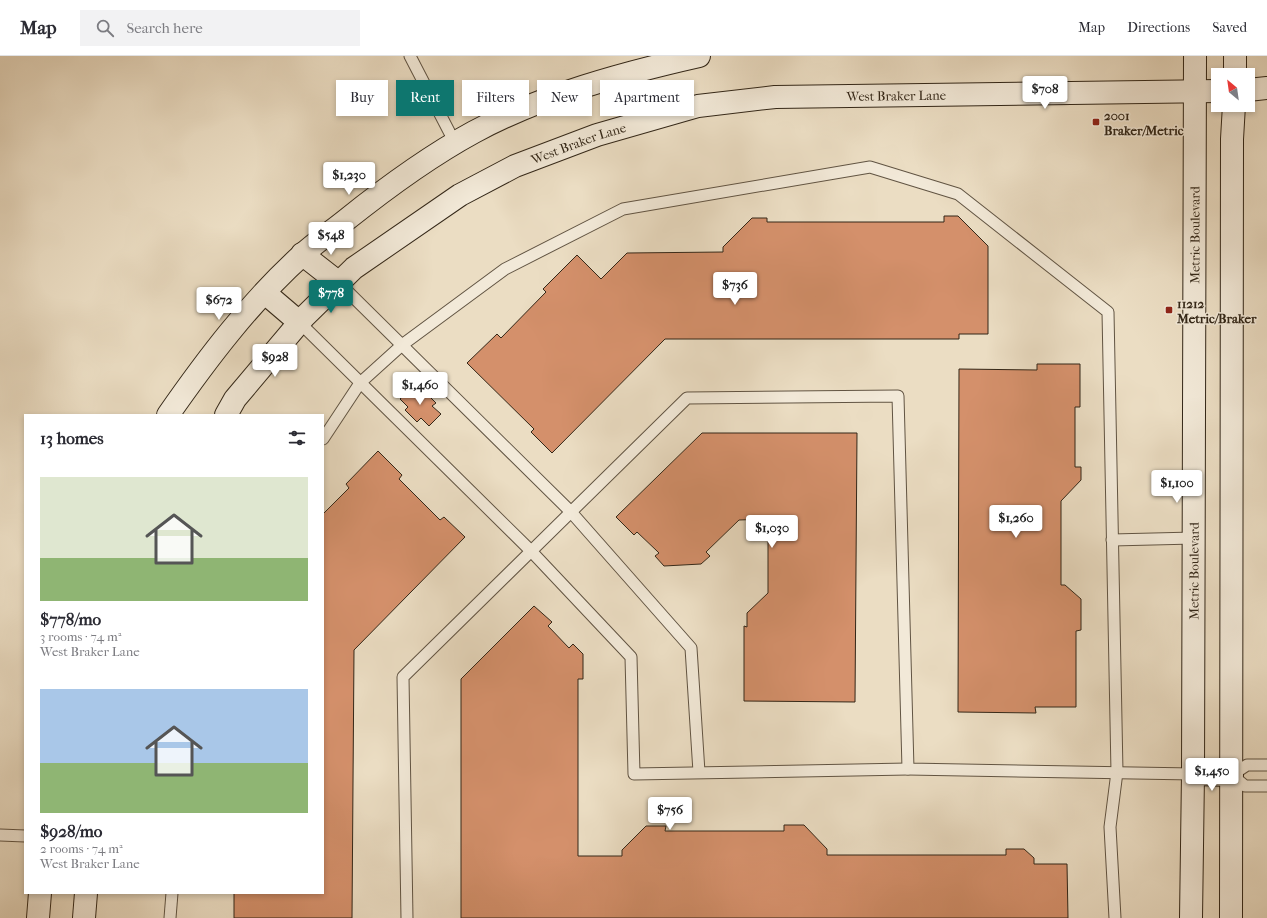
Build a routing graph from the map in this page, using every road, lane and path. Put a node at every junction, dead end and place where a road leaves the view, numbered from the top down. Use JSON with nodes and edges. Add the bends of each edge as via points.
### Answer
{"nodes":[{"id":1,"x":410,"y":56,"type":"edge"},
{"id":2,"x":699,"y":56,"type":"edge"},
{"id":3,"x":1196,"y":56,"type":"edge"},
{"id":4,"x":1235,"y":56,"type":"edge"},
{"id":5,"x":1235,"y":68,"type":"edge"},
{"id":6,"x":1267,"y":88,"type":"edge"},
{"id":7,"x":1255,"y":89,"type":"edge"},
{"id":8,"x":1196,"y":91,"type":"junction"},
{"id":9,"x":1211,"y":91,"type":"edge"},
{"id":10,"x":1234,"y":112,"type":"edge"},
{"id":11,"x":455,"y":143,"type":"junction"},
{"id":12,"x":302,"y":254,"type":"junction"},
{"id":13,"x":339,"y":283,"type":"junction"},
{"id":14,"x":265,"y":293,"type":"junction"},
{"id":15,"x":299,"y":322,"type":"junction"},
{"id":16,"x":402,"y":345,"type":"junction"},
{"id":17,"x":360,"y":382,"type":"junction"},
{"id":18,"x":169,"y":414,"type":"edge"},
{"id":19,"x":227,"y":414,"type":"edge"},
{"id":20,"x":324,"y":437,"type":"edge"},
{"id":21,"x":571,"y":512,"type":"junction"},
{"id":22,"x":1194,"y":538,"type":"junction"},
{"id":23,"x":1112,"y":540,"type":"junction"},
{"id":24,"x":531,"y":551,"type":"junction"},
{"id":25,"x":1267,"y":765,"type":"edge"},
{"id":26,"x":908,"y":769,"type":"junction"},
{"id":27,"x":699,"y":772,"type":"junction"},
{"id":28,"x":1117,"y":772,"type":"junction"},
{"id":29,"x":1193,"y":774,"type":"junction"},
{"id":30,"x":1232,"y":775,"type":"junction"},
{"id":31,"x":1267,"y":786,"type":"edge"},
{"id":32,"x":0,"y":835,"type":"edge"},
{"id":33,"x":24,"y":836,"type":"edge"},
{"id":34,"x":40,"y":894,"type":"edge"},
{"id":35,"x":86,"y":894,"type":"edge"},
{"id":36,"x":172,"y":894,"type":"edge"},
{"id":37,"x":38,"y":918,"type":"edge"},
{"id":38,"x":84,"y":918,"type":"edge"},
{"id":39,"x":170,"y":918,"type":"edge"},
{"id":40,"x":407,"y":918,"type":"edge"},
{"id":41,"x":1115,"y":918,"type":"edge"},
{"id":42,"x":1191,"y":918,"type":"edge"},
{"id":43,"x":1231,"y":918,"type":"edge"}],
"edges":[{"from":1,"to":11,"type":"lane"},
{"from":2,"to":11,"type":"main road","via":[[584,86],[509,116]]},
{"from":3,"to":8,"type":"main road","name":"Metric Boulevard"},
{"from":4,"to":5,"type":"main road"},
{"from":6,"to":7,"type":"main road"},
{"from":8,"to":9,"type":"main road","name":"West Braker Lane"},
{"from":8,"to":13,"type":"main road","name":"West Braker Lane","via":[[775,97],[698,106],[597,135],[515,166],[460,195],[424,218],[354,268]]},
{"from":8,"to":22,"type":"main road","name":"Metric Boulevard"},
{"from":10,"to":30,"type":"main road"},
{"from":11,"to":12,"type":"main road","via":[[396,180]]},
{"from":12,"to":13,"type":"main road"},
{"from":12,"to":14,"type":"main road"},
{"from":13,"to":15,"type":"main road","name":"West Braker Lane"},
{"from":13,"to":16,"type":"lane"},
{"from":14,"to":15,"type":"main road"},
{"from":14,"to":18,"type":"main road","via":[[206,361]]},
{"from":15,"to":17,"type":"lane"},
{"from":15,"to":19,"type":"main road","name":"West Braker Lane","via":[[235,399]]},
{"from":16,"to":17,"type":"lane"},
{"from":16,"to":21,"type":"lane"},
{"from":16,"to":23,"type":"lane","via":[[505,269],[623,209],[870,167],[958,194],[1108,312]]},
{"from":17,"to":20,"type":"lane"},
{"from":17,"to":24,"type":"lane"},
{"from":21,"to":24,"type":"lane"},
{"from":21,"to":26,"type":"lane","via":[[687,398],[898,396]]},
{"from":21,"to":27,"type":"lane","via":[[691,648]]},
{"from":22,"to":23,"type":"lane"},
{"from":22,"to":29,"type":"main road","name":"Metric Boulevard"},
{"from":23,"to":28,"type":"lane"},
{"from":24,"to":27,"type":"lane","via":[[631,657],[634,774]]},
{"from":24,"to":40,"type":"lane","via":[[402,677]]},
{"from":25,"to":30,"type":"lane","via":[[1247,765]]},
{"from":26,"to":27,"type":"lane"},
{"from":26,"to":28,"type":"lane"},
{"from":28,"to":29,"type":"lane"},
{"from":28,"to":41,"type":"lane","via":[[1110,827]]},
{"from":29,"to":30,"type":"main road"},
{"from":29,"to":42,"type":"main road","name":"Metric Boulevard"},
{"from":30,"to":31,"type":"lane","via":[[1245,786]]},
{"from":30,"to":43,"type":"main road"},
{"from":32,"to":33,"type":"lane"},
{"from":34,"to":37,"type":"main road"},
{"from":35,"to":38,"type":"main road"},
{"from":36,"to":39,"type":"lane"}]}
